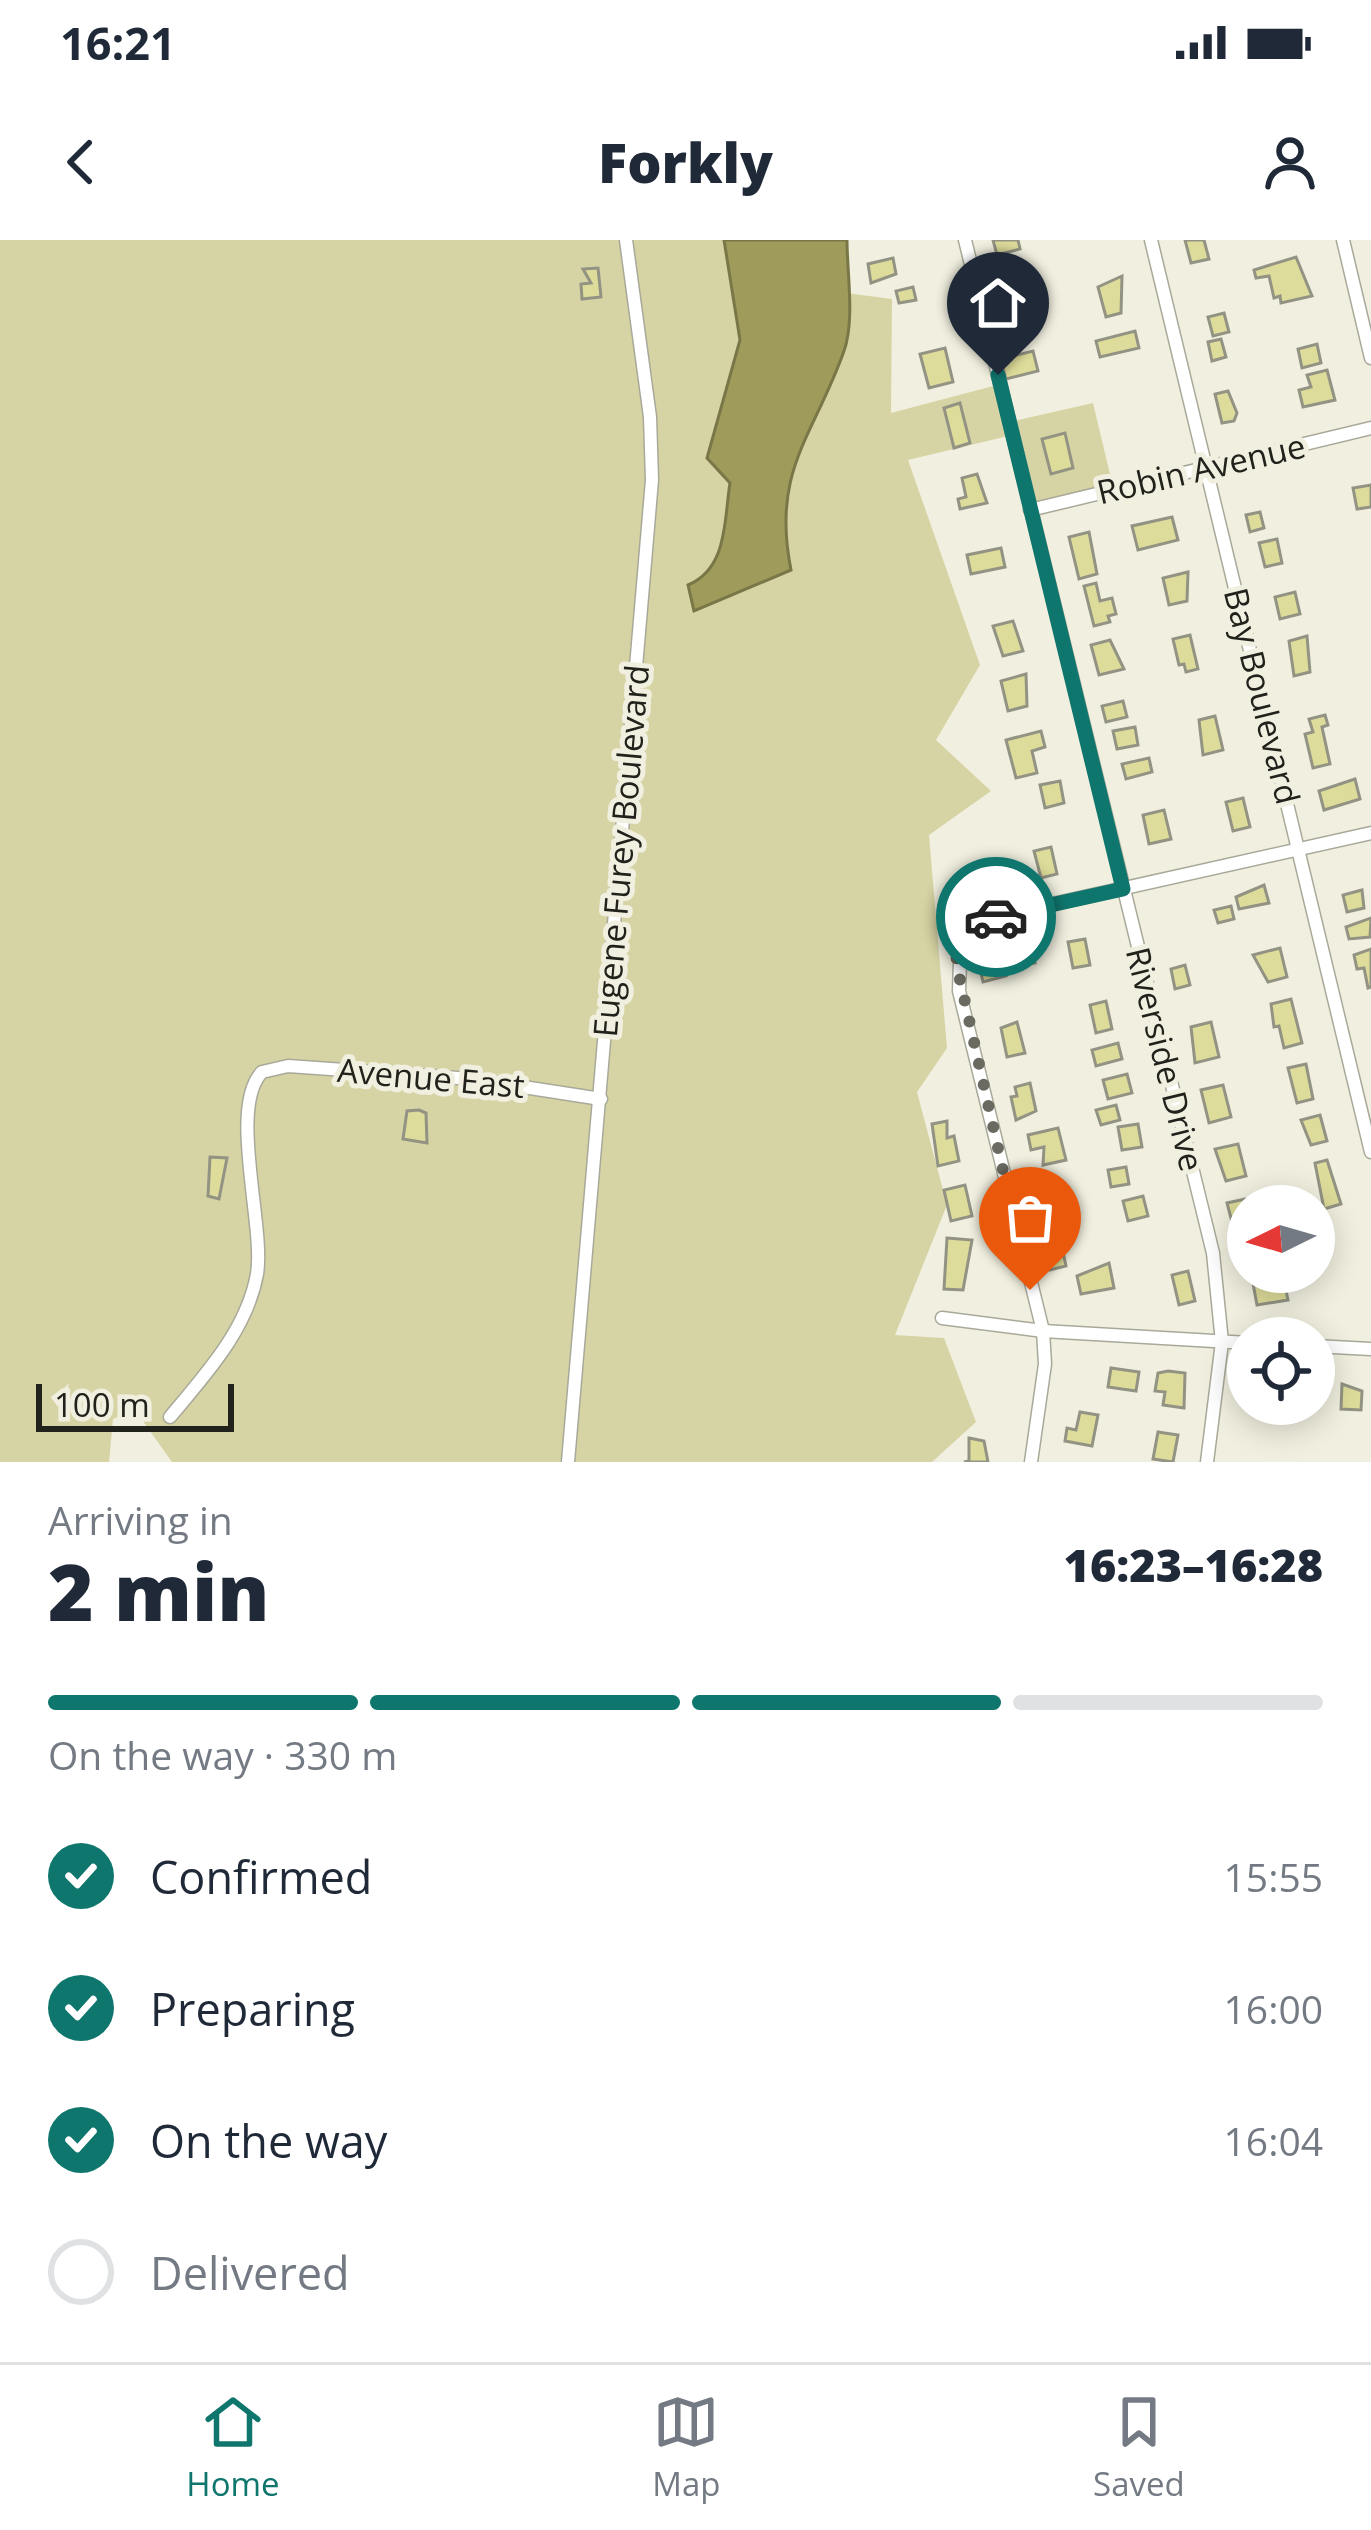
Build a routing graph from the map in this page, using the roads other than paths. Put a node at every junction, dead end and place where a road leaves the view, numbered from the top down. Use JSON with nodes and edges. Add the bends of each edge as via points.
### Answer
{"nodes":[{"id":1,"x":626,"y":240,"type":"edge"},
{"id":2,"x":965,"y":240,"type":"edge"},
{"id":3,"x":1151,"y":240,"type":"edge"},
{"id":4,"x":1343,"y":240,"type":"edge"},
{"id":5,"x":1371,"y":358,"type":"edge"},
{"id":6,"x":1371,"y":428,"type":"edge"},
{"id":7,"x":1206,"y":468,"type":"junction"},
{"id":8,"x":1030,"y":510,"type":"junction"},
{"id":9,"x":1371,"y":832,"type":"edge"},
{"id":10,"x":1300,"y":849,"type":"junction"},
{"id":11,"x":1123,"y":889,"type":"junction"},
{"id":12,"x":601,"y":1099,"type":"junction"},
{"id":13,"x":1371,"y":1152,"type":"edge"},
{"id":14,"x":942,"y":1318,"type":"dead end"},
{"id":15,"x":1043,"y":1331,"type":"junction"},
{"id":16,"x":1222,"y":1342,"type":"junction"},
{"id":17,"x":1227,"y":1342,"type":"edge"},
{"id":18,"x":1335,"y":1347,"type":"edge"},
{"id":19,"x":1371,"y":1348,"type":"edge"},
{"id":20,"x":170,"y":1417,"type":"dead end"},
{"id":21,"x":568,"y":1462,"type":"edge"},
{"id":22,"x":1031,"y":1462,"type":"edge"},
{"id":23,"x":1207,"y":1462,"type":"edge"}],
"edges":[{"from":1,"to":12,"type":"street","name":"Eugene Furey Boulevard","via":[[652,480]]},
{"from":2,"to":8,"type":"street","name":"Riverside Drive"},
{"from":3,"to":7,"type":"street","name":"Bay Boulevard"},
{"from":4,"to":5,"type":"street"},
{"from":6,"to":7,"type":"street","name":"Robin Avenue"},
{"from":7,"to":8,"type":"street","name":"Robin Avenue"},
{"from":7,"to":10,"type":"street","name":"Bay Boulevard"},
{"from":8,"to":11,"type":"street","name":"Riverside Drive"},
{"from":9,"to":10,"type":"street"},
{"from":10,"to":11,"type":"street"},
{"from":10,"to":13,"type":"street","name":"Bay Boulevard"},
{"from":11,"to":15,"type":"street","via":[[968,927],[957,938],[956,962]]},
{"from":11,"to":16,"type":"street","name":"Riverside Drive","via":[[1213,1253]]},
{"from":12,"to":20,"type":"street","name":"Avenue East","via":[[472,1079],[289,1066],[262,1072],[250,1105],[259,1253],[253,1290],[210,1369]]},
{"from":12,"to":21,"type":"street","name":"Eugene Furey Boulevard"},
{"from":14,"to":15,"type":"street"},
{"from":15,"to":16,"type":"street"},
{"from":15,"to":22,"type":"street"},
{"from":16,"to":17,"type":"street"},
{"from":16,"to":23,"type":"street","name":"Riverside Drive"},
{"from":18,"to":19,"type":"street"}]}
